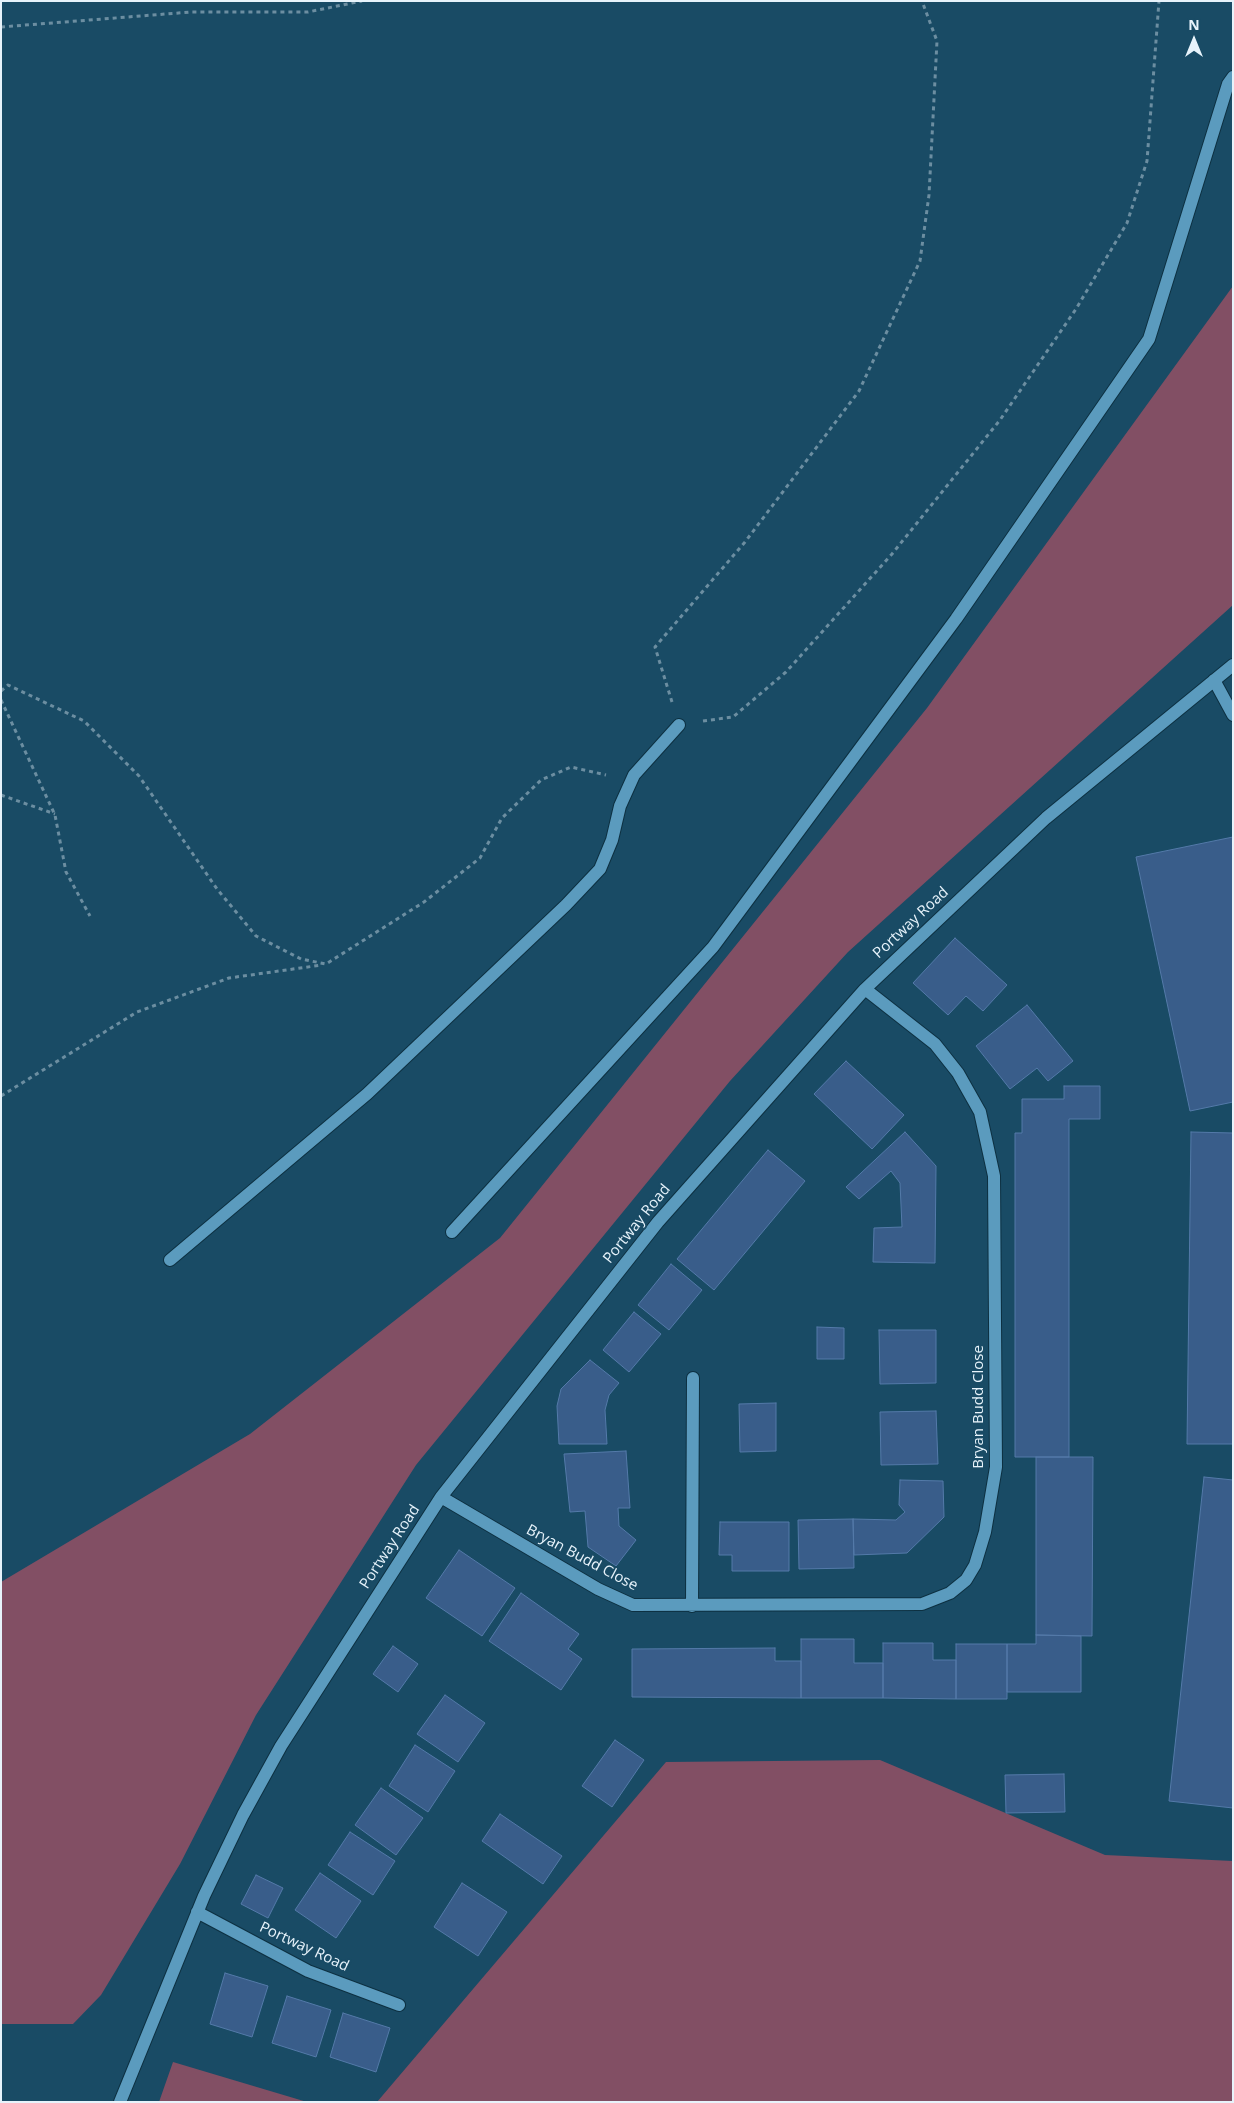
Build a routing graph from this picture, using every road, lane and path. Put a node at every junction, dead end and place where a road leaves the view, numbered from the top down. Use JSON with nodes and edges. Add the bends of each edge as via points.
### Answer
{"nodes":[{"id":1,"x":362,"y":1,"type":"edge"},
{"id":2,"x":922,"y":1,"type":"edge"},
{"id":3,"x":1159,"y":1,"type":"edge"},
{"id":4,"x":1,"y":27,"type":"edge"},
{"id":5,"x":1233,"y":77,"type":"edge"},
{"id":6,"x":1233,"y":665,"type":"edge"},
{"id":7,"x":1214,"y":680,"type":"junction"},
{"id":8,"x":1,"y":691,"type":"edge"},
{"id":9,"x":1,"y":700,"type":"edge"},
{"id":10,"x":1233,"y":715,"type":"edge"},
{"id":11,"x":679,"y":725,"type":"junction"},
{"id":12,"x":1,"y":795,"type":"edge"},
{"id":13,"x":620,"y":806,"type":"junction"},
{"id":14,"x":55,"y":814,"type":"junction"},
{"id":15,"x":90,"y":916,"type":"dead end"},
{"id":16,"x":326,"y":964,"type":"junction"},
{"id":17,"x":865,"y":989,"type":"junction"},
{"id":18,"x":1,"y":1096,"type":"edge"},
{"id":19,"x":452,"y":1232,"type":"dead end"},
{"id":20,"x":170,"y":1260,"type":"dead end"},
{"id":21,"x":693,"y":1378,"type":"dead end"},
{"id":22,"x":442,"y":1497,"type":"junction"},
{"id":23,"x":692,"y":1606,"type":"junction"},
{"id":24,"x":197,"y":1912,"type":"junction"},
{"id":25,"x":399,"y":2005,"type":"dead end"},
{"id":26,"x":120,"y":2102,"type":"edge"}],
"edges":[{"from":1,"to":4,"type":"path","via":[[308,12],[191,12]]},
{"from":2,"to":11,"type":"path","via":[[937,41],[929,195],[920,261],[859,391],[745,542],[655,647]]},
{"from":3,"to":11,"type":"path","via":[[1147,161],[1127,223],[1076,310],[1000,420],[892,554],[786,672],[733,717]]},
{"from":5,"to":19,"type":"street","via":[[1228,84],[1149,339],[956,619],[713,947]]},
{"from":6,"to":7,"type":"street","name":"Portway Road"},
{"from":7,"to":10,"type":"street"},
{"from":7,"to":17,"type":"street","name":"Portway Road","via":[[1046,818]]},
{"from":8,"to":16,"type":"path","via":[[8,685],[84,721],[139,776],[217,889],[256,936],[301,958]]},
{"from":9,"to":14,"type":"path"},
{"from":11,"to":13,"type":"street","via":[[634,775]]},
{"from":12,"to":14,"type":"path"},
{"from":13,"to":16,"type":"path","via":[[608,775],[571,767],[541,780],[502,818],[480,858],[424,902]]},
{"from":13,"to":20,"type":"street","via":[[612,840],[600,869],[566,905],[367,1094]]},
{"from":14,"to":15,"type":"path","via":[[66,872]]},
{"from":16,"to":18,"type":"path","via":[[229,978],[137,1012]]},
{"from":17,"to":22,"type":"street","name":"Portway Road","via":[[658,1222]]},
{"from":17,"to":23,"type":"street","name":"Bryan Budd Close","via":[[936,1044],[958,1073],[980,1112],[994,1176],[996,1467],[985,1532],[975,1565],[966,1580],[950,1593],[922,1604]]},
{"from":21,"to":23,"type":"street"},
{"from":22,"to":23,"type":"street","name":"Bryan Budd Close","via":[[598,1589],[633,1605]]},
{"from":22,"to":24,"type":"street","name":"Portway Road","via":[[281,1746],[243,1815]]},
{"from":24,"to":25,"type":"street","name":"Portway Road","via":[[308,1970]]},
{"from":24,"to":26,"type":"street","name":"Portway Road"}]}
